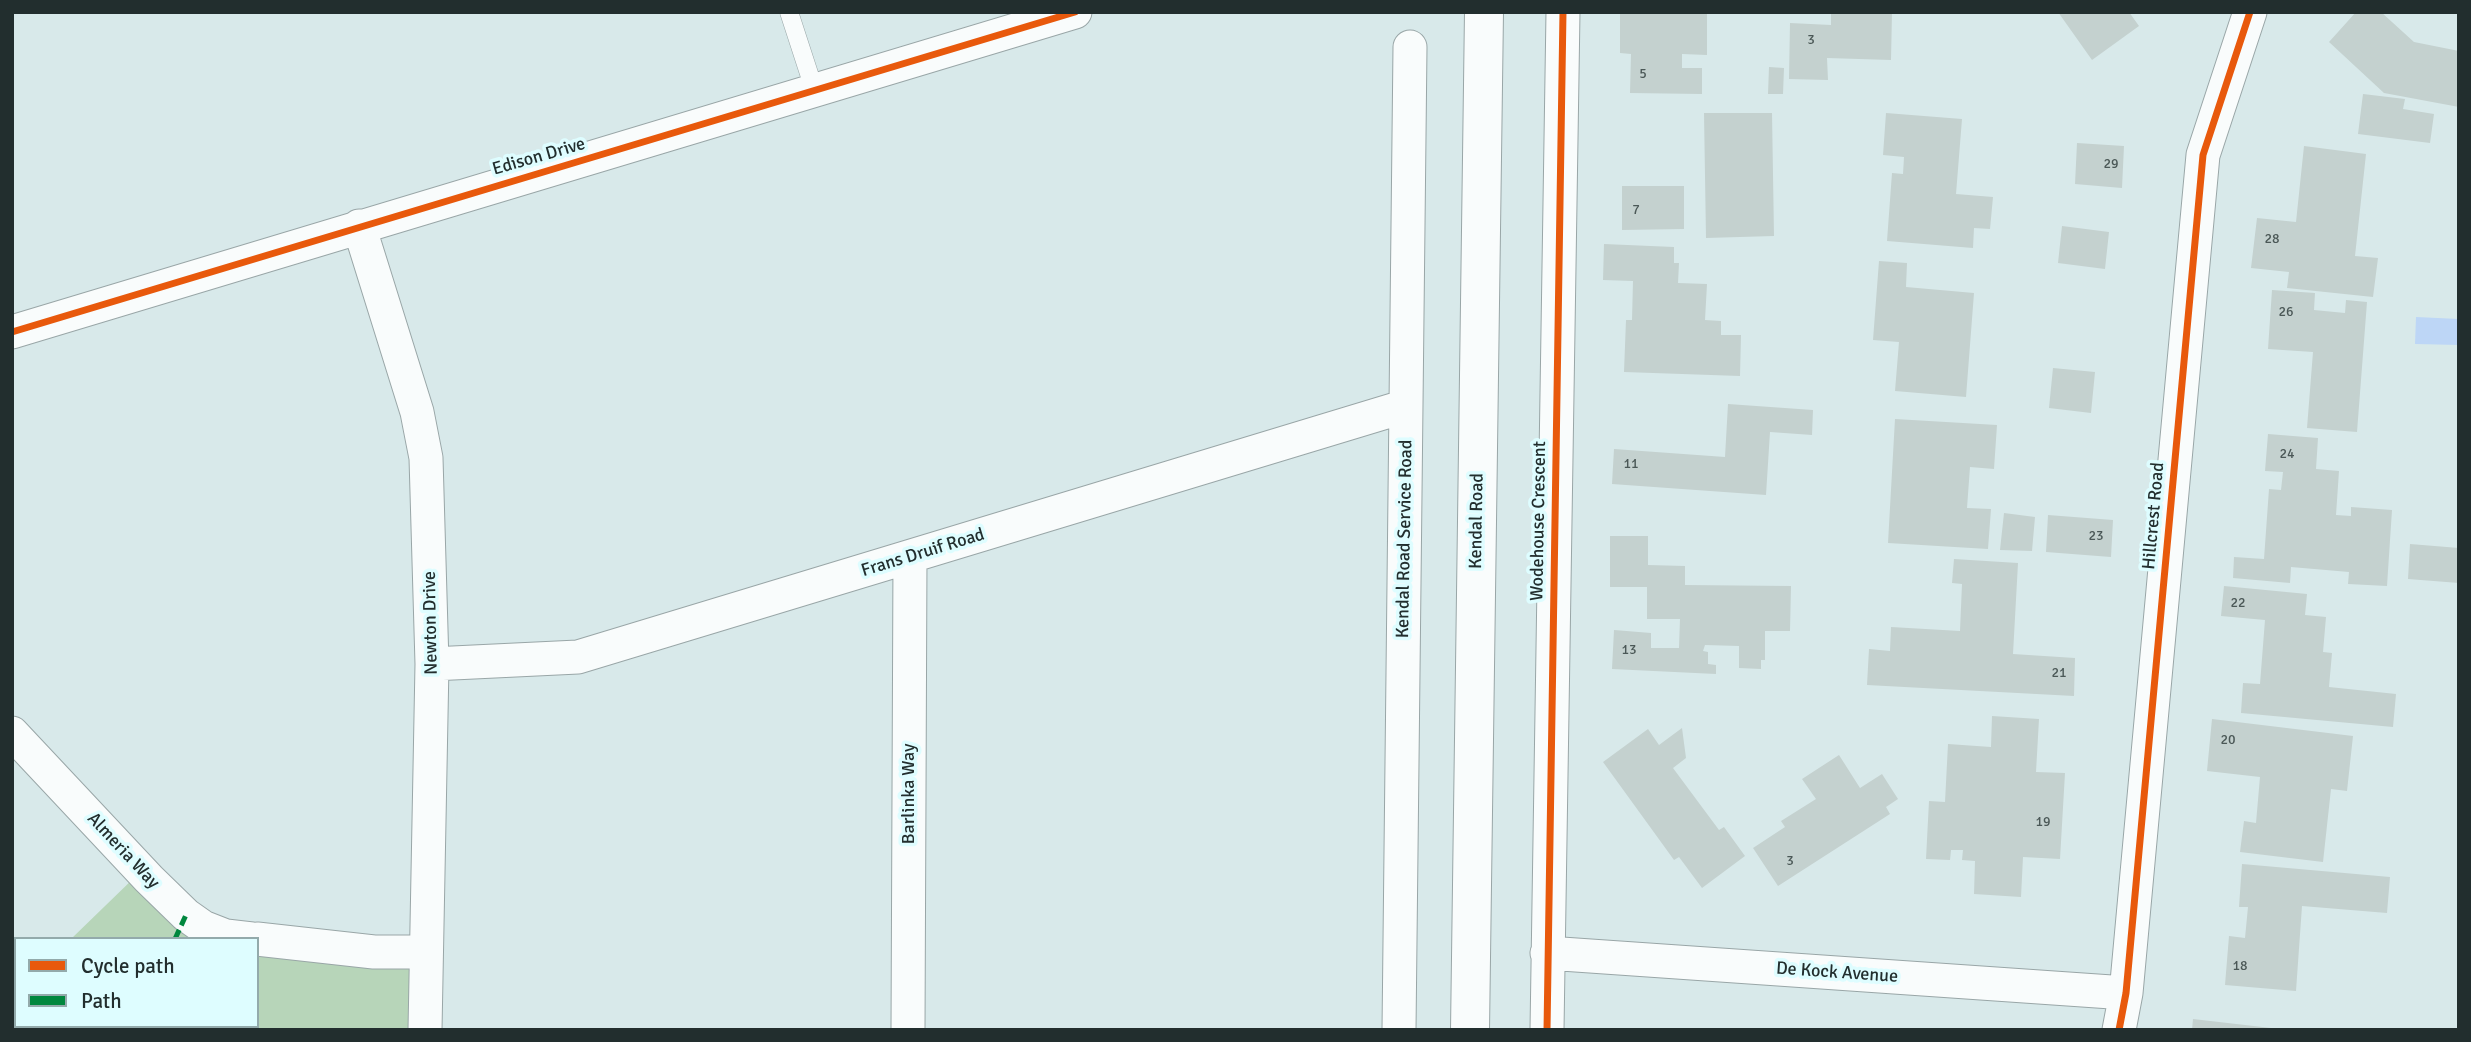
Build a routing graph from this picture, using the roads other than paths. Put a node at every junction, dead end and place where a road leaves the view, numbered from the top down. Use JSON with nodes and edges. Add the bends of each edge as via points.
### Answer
{"nodes":[{"id":1,"x":789,"y":12,"type":"edge"},
{"id":2,"x":1075,"y":12,"type":"edge"},
{"id":3,"x":1484,"y":12,"type":"edge"},
{"id":4,"x":1563,"y":12,"type":"edge"},
{"id":5,"x":2250,"y":12,"type":"edge"},
{"id":6,"x":1410,"y":47,"type":"dead end"},
{"id":7,"x":815,"y":92,"type":"junction"},
{"id":8,"x":359,"y":226,"type":"junction"},
{"id":9,"x":12,"y":332,"type":"edge"},
{"id":10,"x":1406,"y":406,"type":"junction"},
{"id":11,"x":909,"y":558,"type":"junction"},
{"id":12,"x":432,"y":664,"type":"junction"},
{"id":13,"x":12,"y":733,"type":"edge"},
{"id":14,"x":236,"y":937,"type":"edge"},
{"id":15,"x":259,"y":939,"type":"edge"},
{"id":16,"x":426,"y":952,"type":"junction"},
{"id":17,"x":1548,"y":953,"type":"junction"},
{"id":18,"x":2126,"y":993,"type":"junction"},
{"id":19,"x":425,"y":1030,"type":"edge"},
{"id":20,"x":908,"y":1030,"type":"edge"},
{"id":21,"x":1399,"y":1030,"type":"edge"},
{"id":22,"x":1470,"y":1030,"type":"edge"},
{"id":23,"x":1547,"y":1030,"type":"edge"},
{"id":24,"x":2119,"y":1030,"type":"edge"}],
"edges":[{"from":1,"to":7,"type":"lane"},
{"from":2,"to":7,"type":"street","name":"Edison Drive"},
{"from":3,"to":22,"type":"main road","name":"Kendal Road"},
{"from":4,"to":17,"type":"street","name":"Wodehouse Crescent"},
{"from":5,"to":18,"type":"street","name":"Hillcrest Road","via":[[2203,155]]},
{"from":6,"to":10,"type":"street","name":"Kendal Road Service Road"},
{"from":7,"to":8,"type":"street","name":"Edison Drive"},
{"from":8,"to":9,"type":"street","name":"Edison Drive"},
{"from":8,"to":12,"type":"street","name":"Newton Drive","via":[[417,412],[426,458]]},
{"from":10,"to":11,"type":"street","name":"Frans Druif Road"},
{"from":10,"to":21,"type":"street","name":"Kendal Road Service Road"},
{"from":11,"to":12,"type":"street","name":"Frans Druif Road","via":[[578,657]]},
{"from":11,"to":20,"type":"street","name":"Barlinka Way"},
{"from":12,"to":16,"type":"street","name":"Newton Drive"},
{"from":13,"to":14,"type":"street","name":"Almeria Way","via":[[186,915],[203,927]]},
{"from":15,"to":16,"type":"street","name":"Almeria Way","via":[[374,952]]},
{"from":16,"to":19,"type":"street","name":"Newton Drive"},
{"from":17,"to":18,"type":"street","name":"De Kock Avenue"},
{"from":17,"to":23,"type":"street","name":"Wodehouse Crescent"},
{"from":18,"to":24,"type":"street","name":"Hillcrest Road"}]}
